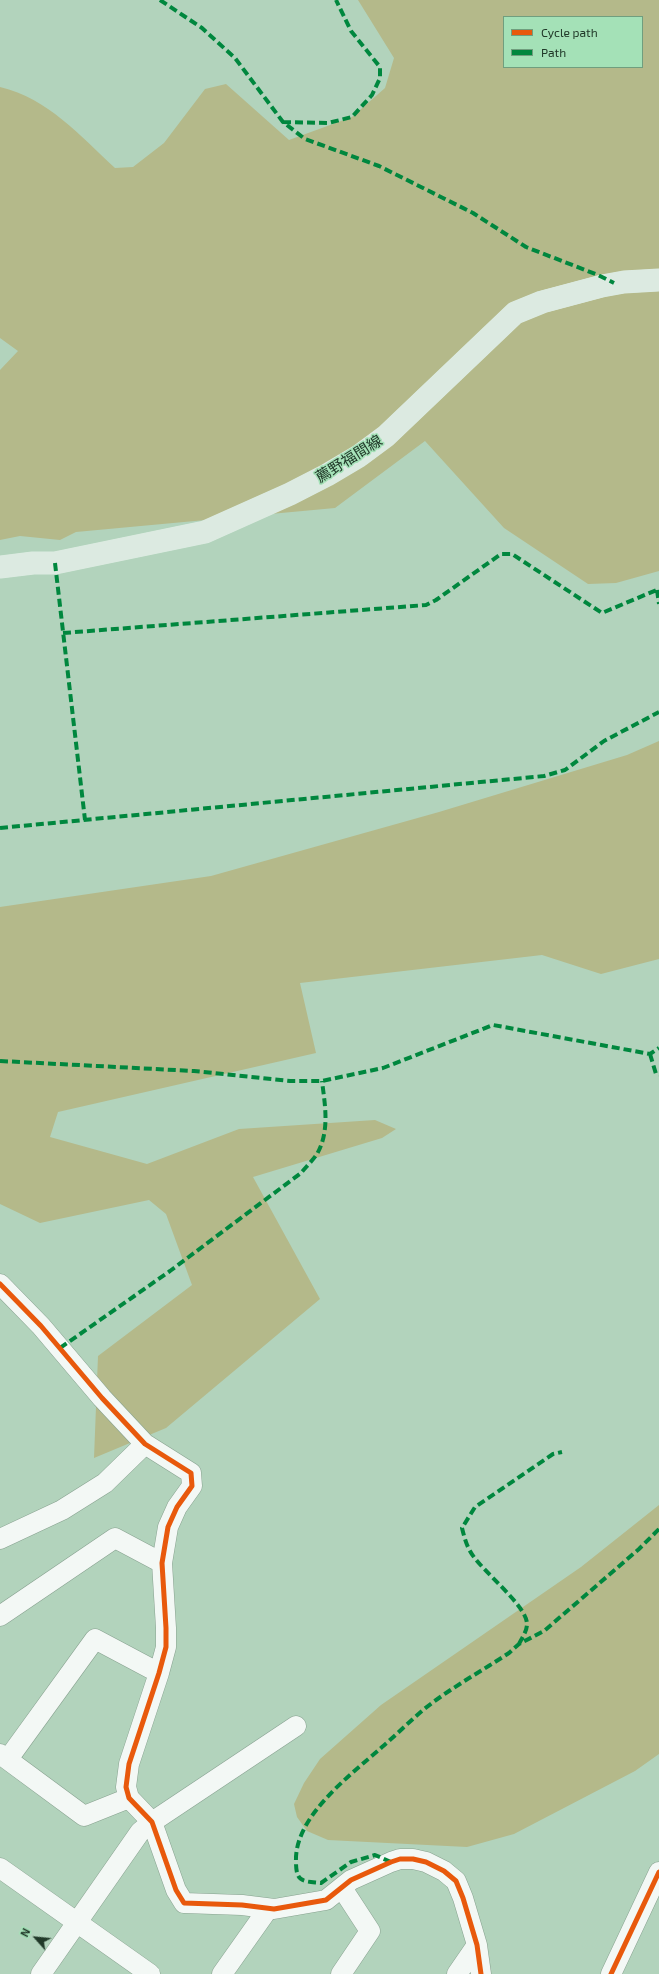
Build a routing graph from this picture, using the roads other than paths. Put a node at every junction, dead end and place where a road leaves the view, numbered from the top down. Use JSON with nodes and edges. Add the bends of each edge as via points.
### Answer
{"nodes":[{"id":1,"x":659,"y":280,"type":"edge"},
{"id":2,"x":0,"y":567,"type":"edge"},
{"id":3,"x":0,"y":1284,"type":"edge"},
{"id":4,"x":145,"y":1444,"type":"junction"},
{"id":5,"x":0,"y":1539,"type":"edge"},
{"id":6,"x":162,"y":1563,"type":"junction"},
{"id":7,"x":0,"y":1616,"type":"edge"},
{"id":8,"x":159,"y":1673,"type":"junction"},
{"id":9,"x":296,"y":1726,"type":"dead end"},
{"id":10,"x":4,"y":1757,"type":"edge"},
{"id":11,"x":129,"y":1798,"type":"junction"},
{"id":12,"x":152,"y":1822,"type":"junction"},
{"id":13,"x":0,"y":1868,"type":"edge"},
{"id":14,"x":659,"y":1872,"type":"edge"},
{"id":15,"x":342,"y":1888,"type":"junction"},
{"id":16,"x":268,"y":1909,"type":"junction"},
{"id":17,"x":77,"y":1923,"type":"junction"},
{"id":18,"x":477,"y":1945,"type":"junction"},
{"id":19,"x":41,"y":1974,"type":"edge"},
{"id":20,"x":150,"y":1974,"type":"edge"},
{"id":21,"x":222,"y":1974,"type":"edge"},
{"id":22,"x":341,"y":1974,"type":"edge"},
{"id":23,"x":457,"y":1974,"type":"edge"},
{"id":24,"x":481,"y":1974,"type":"edge"},
{"id":25,"x":611,"y":1974,"type":"edge"}],
"edges":[{"from":1,"to":2,"type":"main road","name":"薦野福間線","via":[[602,286],[542,302],[515,313],[386,436],[359,456],[290,494],[205,532],[55,563]]},
{"from":3,"to":4,"type":"street","via":[[41,1326]]},
{"from":4,"to":5,"type":"street","via":[[105,1483],[62,1510]]},
{"from":4,"to":6,"type":"street","via":[[191,1473],[192,1486],[177,1507],[168,1526]]},
{"from":6,"to":7,"type":"street","via":[[115,1538]]},
{"from":6,"to":8,"type":"street","via":[[166,1647]]},
{"from":8,"to":10,"type":"street","via":[[95,1639]]},
{"from":8,"to":11,"type":"street","via":[[129,1764],[126,1787]]},
{"from":9,"to":12,"type":"street"},
{"from":10,"to":11,"type":"street","via":[[84,1816]]},
{"from":11,"to":12,"type":"street"},
{"from":12,"to":16,"type":"street","via":[[176,1890],[184,1903],[242,1905]]},
{"from":12,"to":17,"type":"street","via":[[140,1832]]},
{"from":13,"to":17,"type":"street"},
{"from":14,"to":25,"type":"street"},
{"from":15,"to":16,"type":"street","via":[[326,1900]]},
{"from":15,"to":18,"type":"street","via":[[351,1880],[400,1859],[426,1862],[444,1871],[456,1882]]},
{"from":15,"to":22,"type":"street","via":[[370,1930]]},
{"from":16,"to":21,"type":"street"},
{"from":17,"to":19,"type":"street"},
{"from":17,"to":20,"type":"street"},
{"from":18,"to":23,"type":"street"},
{"from":18,"to":24,"type":"street"}]}
